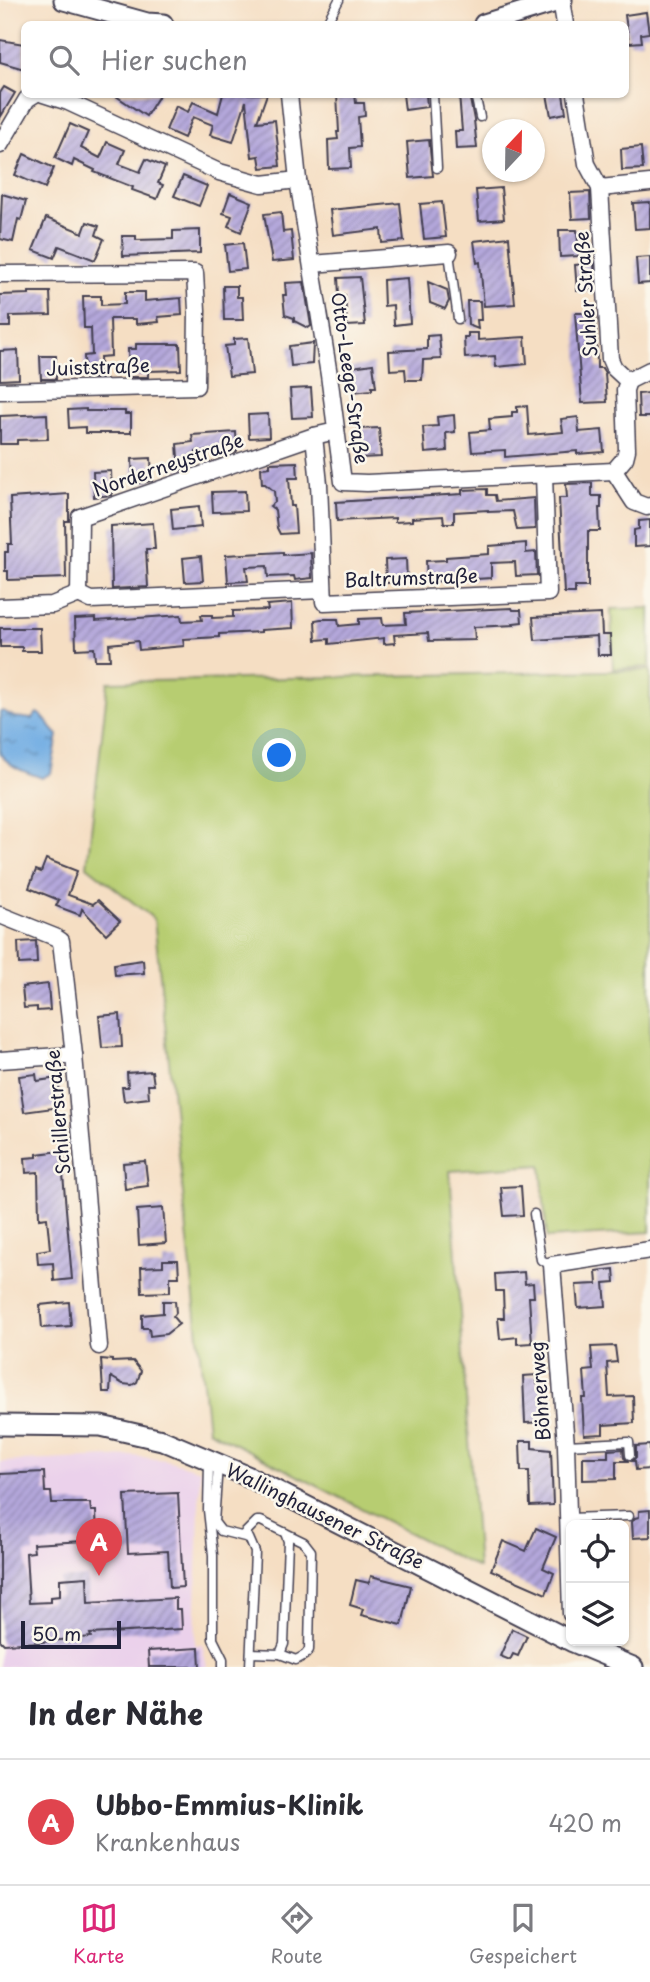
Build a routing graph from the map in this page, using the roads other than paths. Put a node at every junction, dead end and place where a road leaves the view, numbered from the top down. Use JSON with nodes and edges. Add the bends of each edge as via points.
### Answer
{"nodes":[{"id":1,"x":64,"y":0,"type":"edge"},
{"id":2,"x":339,"y":0,"type":"edge"},
{"id":3,"x":561,"y":0,"type":"edge"},
{"id":4,"x":140,"y":21,"type":"edge"},
{"id":5,"x":328,"y":21,"type":"edge"},
{"id":6,"x":494,"y":21,"type":"edge"},
{"id":7,"x":564,"y":21,"type":"edge"},
{"id":8,"x":29,"y":98,"type":"edge"},
{"id":9,"x":54,"y":98,"type":"edge"},
{"id":10,"x":289,"y":98,"type":"edge"},
{"id":11,"x":433,"y":98,"type":"edge"},
{"id":12,"x":476,"y":98,"type":"edge"},
{"id":13,"x":577,"y":98,"type":"edge"},
{"id":14,"x":480,"y":117,"type":"dead end"},
{"id":15,"x":0,"y":145,"type":"edge"},
{"id":16,"x":437,"y":168,"type":"dead end"},
{"id":17,"x":298,"y":180,"type":"junction"},
{"id":18,"x":650,"y":183,"type":"edge"},
{"id":19,"x":600,"y":188,"type":"junction"},
{"id":20,"x":449,"y":253,"type":"joint"},
{"id":21,"x":312,"y":264,"type":"junction"},
{"id":22,"x":0,"y":274,"type":"edge"},
{"id":23,"x":458,"y":318,"type":"dead end"},
{"id":24,"x":650,"y":370,"type":"edge"},
{"id":25,"x":628,"y":381,"type":"junction"},
{"id":26,"x":0,"y":391,"type":"edge"},
{"id":27,"x":336,"y":431,"type":"junction"},
{"id":28,"x":314,"y":436,"type":"junction"},
{"id":29,"x":614,"y":471,"type":"junction"},
{"id":30,"x":544,"y":475,"type":"junction"},
{"id":31,"x":343,"y":482,"type":"junction"},
{"id":32,"x":319,"y":484,"type":"junction"},
{"id":33,"x":650,"y":506,"type":"edge"},
{"id":34,"x":323,"y":590,"type":"junction"},
{"id":35,"x":79,"y":593,"type":"junction"},
{"id":36,"x":0,"y":607,"type":"edge"},
{"id":37,"x":0,"y":915,"type":"edge"},
{"id":38,"x":74,"y":1055,"type":"junction"},
{"id":39,"x":0,"y":1060,"type":"edge"},
{"id":40,"x":534,"y":1214,"type":"dead end"},
{"id":41,"x":650,"y":1250,"type":"edge"},
{"id":42,"x":552,"y":1265,"type":"junction"},
{"id":43,"x":99,"y":1346,"type":"dead end"},
{"id":44,"x":0,"y":1425,"type":"edge"},
{"id":45,"x":566,"y":1445,"type":"junction"},
{"id":46,"x":630,"y":1455,"type":"dead end"},
{"id":47,"x":213,"y":1462,"type":"junction"},
{"id":48,"x":629,"y":1516,"type":"dead end"},
{"id":49,"x":568,"y":1518,"type":"junction"},
{"id":50,"x":222,"y":1531,"type":"junction"},
{"id":51,"x":284,"y":1532,"type":"junction"},
{"id":52,"x":209,"y":1534,"type":"junction"},
{"id":53,"x":243,"y":1535,"type":"junction"},
{"id":54,"x":570,"y":1583,"type":"edge"},
{"id":55,"x":566,"y":1638,"type":"edge"},
{"id":56,"x":582,"y":1646,"type":"edge"},
{"id":57,"x":251,"y":1653,"type":"junction"},
{"id":58,"x":280,"y":1654,"type":"junction"},
{"id":59,"x":623,"y":1665,"type":"edge"},
{"id":60,"x":223,"y":1667,"type":"edge"},
{"id":61,"x":250,"y":1667,"type":"edge"}],
"edges":[{"from":1,"to":4,"type":"street"},
{"from":2,"to":5,"type":"lane"},
{"from":3,"to":6,"type":"street"},
{"from":3,"to":7,"type":"street"},
{"from":8,"to":15,"type":"street"},
{"from":9,"to":17,"type":"street","via":[[219,172],[262,184]]},
{"from":10,"to":17,"type":"street","name":"Otto-Leege-Straße"},
{"from":11,"to":16,"type":"lane"},
{"from":12,"to":14,"type":"lane"},
{"from":13,"to":19,"type":"street","name":"Suhler Straße","via":[[587,164]]},
{"from":17,"to":21,"type":"street","name":"Otto-Leege-Straße"},
{"from":18,"to":19,"type":"street"},
{"from":19,"to":25,"type":"street","name":"Suhler Straße","via":[[610,359]]},
{"from":20,"to":21,"type":"street"},
{"from":20,"to":23,"type":"lane"},
{"from":21,"to":27,"type":"street","name":"Otto-Leege-Straße"},
{"from":22,"to":26,"type":"street","name":"Juiststraße","via":[[195,273],[197,310],[196,386]]},
{"from":24,"to":25,"type":"street"},
{"from":25,"to":29,"type":"street","via":[[627,450]]},
{"from":27,"to":28,"type":"street","name":"Norderneystraße"},
{"from":27,"to":31,"type":"street","name":"Otto-Leege-Straße"},
{"from":28,"to":32,"type":"street","name":"Baltrumstraße"},
{"from":28,"to":35,"type":"street","name":"Norderneystraße","via":[[80,517]]},
{"from":29,"to":30,"type":"street","name":"Otto-Leege-Straße"},
{"from":29,"to":33,"type":"street","via":[[634,502]]},
{"from":30,"to":31,"type":"street","name":"Otto-Leege-Straße"},
{"from":30,"to":34,"type":"street","name":"Baltrumstraße","via":[[548,593],[324,602]]},
{"from":31,"to":32,"type":"street"},
{"from":32,"to":34,"type":"street","name":"Baltrumstraße"},
{"from":34,"to":35,"type":"street","via":[[91,600]]},
{"from":35,"to":36,"type":"street","via":[[52,605]]},
{"from":37,"to":38,"type":"street","name":"Schillerstraße","via":[[61,942]]},
{"from":38,"to":39,"type":"street"},
{"from":38,"to":43,"type":"street","name":"Schillerstraße"},
{"from":40,"to":42,"type":"lane","via":[[541,1260]]},
{"from":41,"to":42,"type":"street"},
{"from":42,"to":45,"type":"street","name":"Böhnerweg"},
{"from":44,"to":47,"type":"street","name":"Wallinghausener Straße","via":[[112,1427],[162,1440]]},
{"from":45,"to":46,"type":"lane","via":[[629,1442]]},
{"from":45,"to":49,"type":"street","name":"Böhnerweg"},
{"from":47,"to":50,"type":"lane","via":[[214,1522]]},
{"from":47,"to":52,"type":"lane"},
{"from":47,"to":55,"type":"street","name":"Wallinghausener Straße"},
{"from":48,"to":49,"type":"lane"},
{"from":49,"to":54,"type":"street","name":"Böhnerweg"},
{"from":50,"to":52,"type":"lane"},
{"from":50,"to":53,"type":"lane"},
{"from":51,"to":53,"type":"lane","via":[[257,1521]]},
{"from":51,"to":58,"type":"lane","via":[[288,1554]]},
{"from":51,"to":58,"type":"lane","via":[[311,1551],[310,1640],[309,1650],[300,1658]]},
{"from":52,"to":60,"type":"lane","via":[[213,1639]]},
{"from":53,"to":57,"type":"lane","via":[[256,1552]]},
{"from":56,"to":59,"type":"street","name":"Wallinghausener Straße"},
{"from":57,"to":58,"type":"lane"},
{"from":57,"to":61,"type":"lane"}]}
